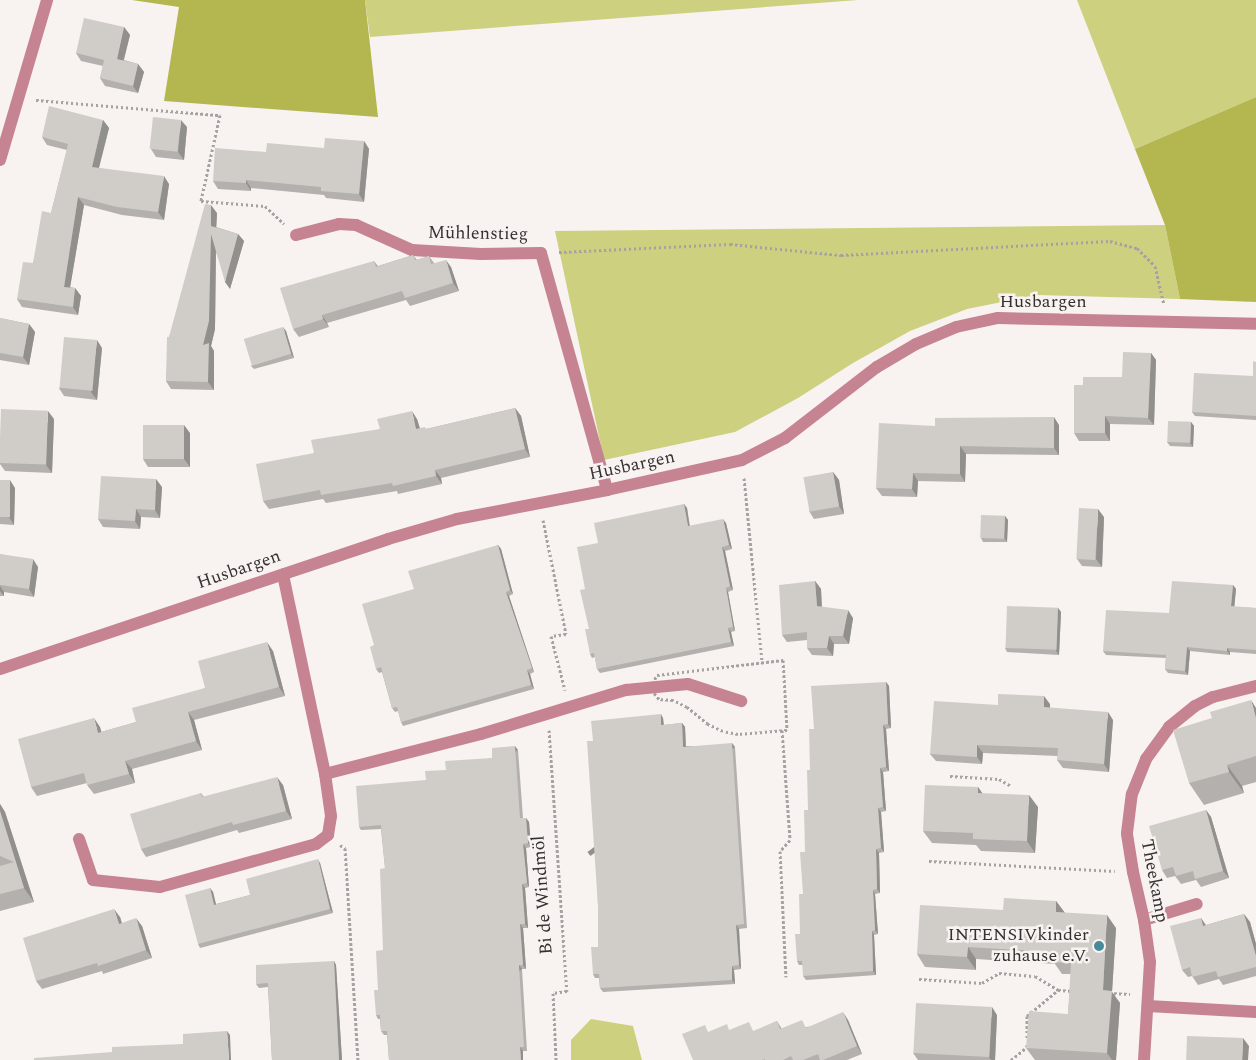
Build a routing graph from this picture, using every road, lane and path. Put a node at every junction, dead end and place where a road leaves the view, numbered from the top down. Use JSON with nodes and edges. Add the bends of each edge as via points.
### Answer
{"nodes":[{"id":1,"x":47,"y":0,"type":"edge"},
{"id":2,"x":19,"y":99,"type":"junction"},
{"id":3,"x":0,"y":160,"type":"edge"},
{"id":4,"x":296,"y":235,"type":"joint"},
{"id":5,"x":541,"y":253,"type":"junction"},
{"id":6,"x":1169,"y":321,"type":"junction"},
{"id":7,"x":1256,"y":324,"type":"edge"},
{"id":8,"x":742,"y":460,"type":"junction"},
{"id":9,"x":607,"y":490,"type":"junction"},
{"id":10,"x":539,"y":502,"type":"junction"},
{"id":11,"x":283,"y":574,"type":"junction"},
{"id":12,"x":0,"y":669,"type":"edge"},
{"id":13,"x":1256,"y":686,"type":"edge"},
{"id":14,"x":650,"y":688,"type":"junction"},
{"id":15,"x":740,"y":701,"type":"dead end"},
{"id":16,"x":570,"y":708,"type":"junction"},
{"id":17,"x":548,"y":714,"type":"junction"},
{"id":18,"x":782,"y":730,"type":"junction"},
{"id":19,"x":325,"y":774,"type":"junction"},
{"id":20,"x":950,"y":776,"type":"dead end"},
{"id":21,"x":1011,"y":786,"type":"dead end"},
{"id":22,"x":328,"y":835,"type":"junction"},
{"id":23,"x":79,"y":839,"type":"dead end"},
{"id":24,"x":929,"y":861,"type":"dead end"},
{"id":25,"x":1133,"y":872,"type":"junction"},
{"id":26,"x":1197,"y":904,"type":"dead end"},
{"id":27,"x":1144,"y":920,"type":"junction"},
{"id":28,"x":786,"y":977,"type":"dead end"},
{"id":29,"x":920,"y":979,"type":"dead end"},
{"id":30,"x":1058,"y":990,"type":"junction"},
{"id":31,"x":1076,"y":991,"type":"edge"},
{"id":32,"x":1103,"y":992,"type":"edge"},
{"id":33,"x":1148,"y":1001,"type":"junction"},
{"id":34,"x":1256,"y":1012,"type":"edge"},
{"id":35,"x":358,"y":1060,"type":"edge"},
{"id":36,"x":556,"y":1060,"type":"edge"},
{"id":37,"x":1011,"y":1060,"type":"edge"},
{"id":38,"x":1144,"y":1060,"type":"edge"}],
"edges":[{"from":1,"to":2,"type":"street"},
{"from":2,"to":3,"type":"street"},
{"from":2,"to":4,"type":"path","via":[[220,115],[201,201],[265,206]]},
{"from":4,"to":5,"type":"street","name":"Mühlenstieg","via":[[339,224],[356,225],[412,250]]},
{"from":5,"to":6,"type":"path","via":[[730,244],[841,255],[1110,241],[1136,248],[1155,266]]},
{"from":5,"to":9,"type":"street","name":"Mühlenstieg"},
{"from":6,"to":7,"type":"street","name":"Husbargen"},
{"from":6,"to":8,"type":"street","name":"Husbargen","via":[[998,318],[956,327],[916,344],[877,367],[785,438]]},
{"from":8,"to":9,"type":"street","name":"Husbargen"},
{"from":8,"to":18,"type":"path","via":[[762,663],[783,660],[787,730]]},
{"from":9,"to":10,"type":"street","name":"Husbargen"},
{"from":10,"to":11,"type":"street","name":"Husbargen","via":[[457,519]]},
{"from":10,"to":16,"type":"path","via":[[566,634],[551,636]]},
{"from":11,"to":12,"type":"street","name":"Husbargen"},
{"from":11,"to":19,"type":"street"},
{"from":13,"to":25,"type":"street","name":"Theekamp","via":[[1213,697],[1194,706],[1169,727],[1146,759],[1132,794],[1127,833]]},
{"from":14,"to":15,"type":"street","via":[[688,684]]},
{"from":14,"to":16,"type":"street","via":[[626,690]]},
{"from":14,"to":18,"type":"path","via":[[659,699],[673,700],[723,731],[738,734]]},
{"from":16,"to":17,"type":"street"},
{"from":17,"to":19,"type":"street"},
{"from":17,"to":36,"type":"path","name":"Bi de Windmöl","via":[[567,991],[553,993]]},
{"from":18,"to":28,"type":"path","via":[[790,840],[780,851]]},
{"from":19,"to":22,"type":"street","via":[[330,816]]},
{"from":20,"to":21,"type":"path","via":[[999,779]]},
{"from":22,"to":23,"type":"street","via":[[316,844],[160,887],[92,880]]},
{"from":22,"to":35,"type":"path","via":[[345,848]]},
{"from":24,"to":25,"type":"path"},
{"from":25,"to":27,"type":"street","name":"Theekamp"},
{"from":26,"to":27,"type":"street"},
{"from":27,"to":33,"type":"street","name":"Theekamp","via":[[1150,962]]},
{"from":29,"to":30,"type":"path","via":[[982,982],[999,974],[1035,976]]},
{"from":30,"to":31,"type":"path"},
{"from":30,"to":37,"type":"path","via":[[1027,1016],[1027,1047]]},
{"from":32,"to":33,"type":"path"},
{"from":33,"to":34,"type":"street"},
{"from":33,"to":38,"type":"street","name":"Theekamp"}]}
